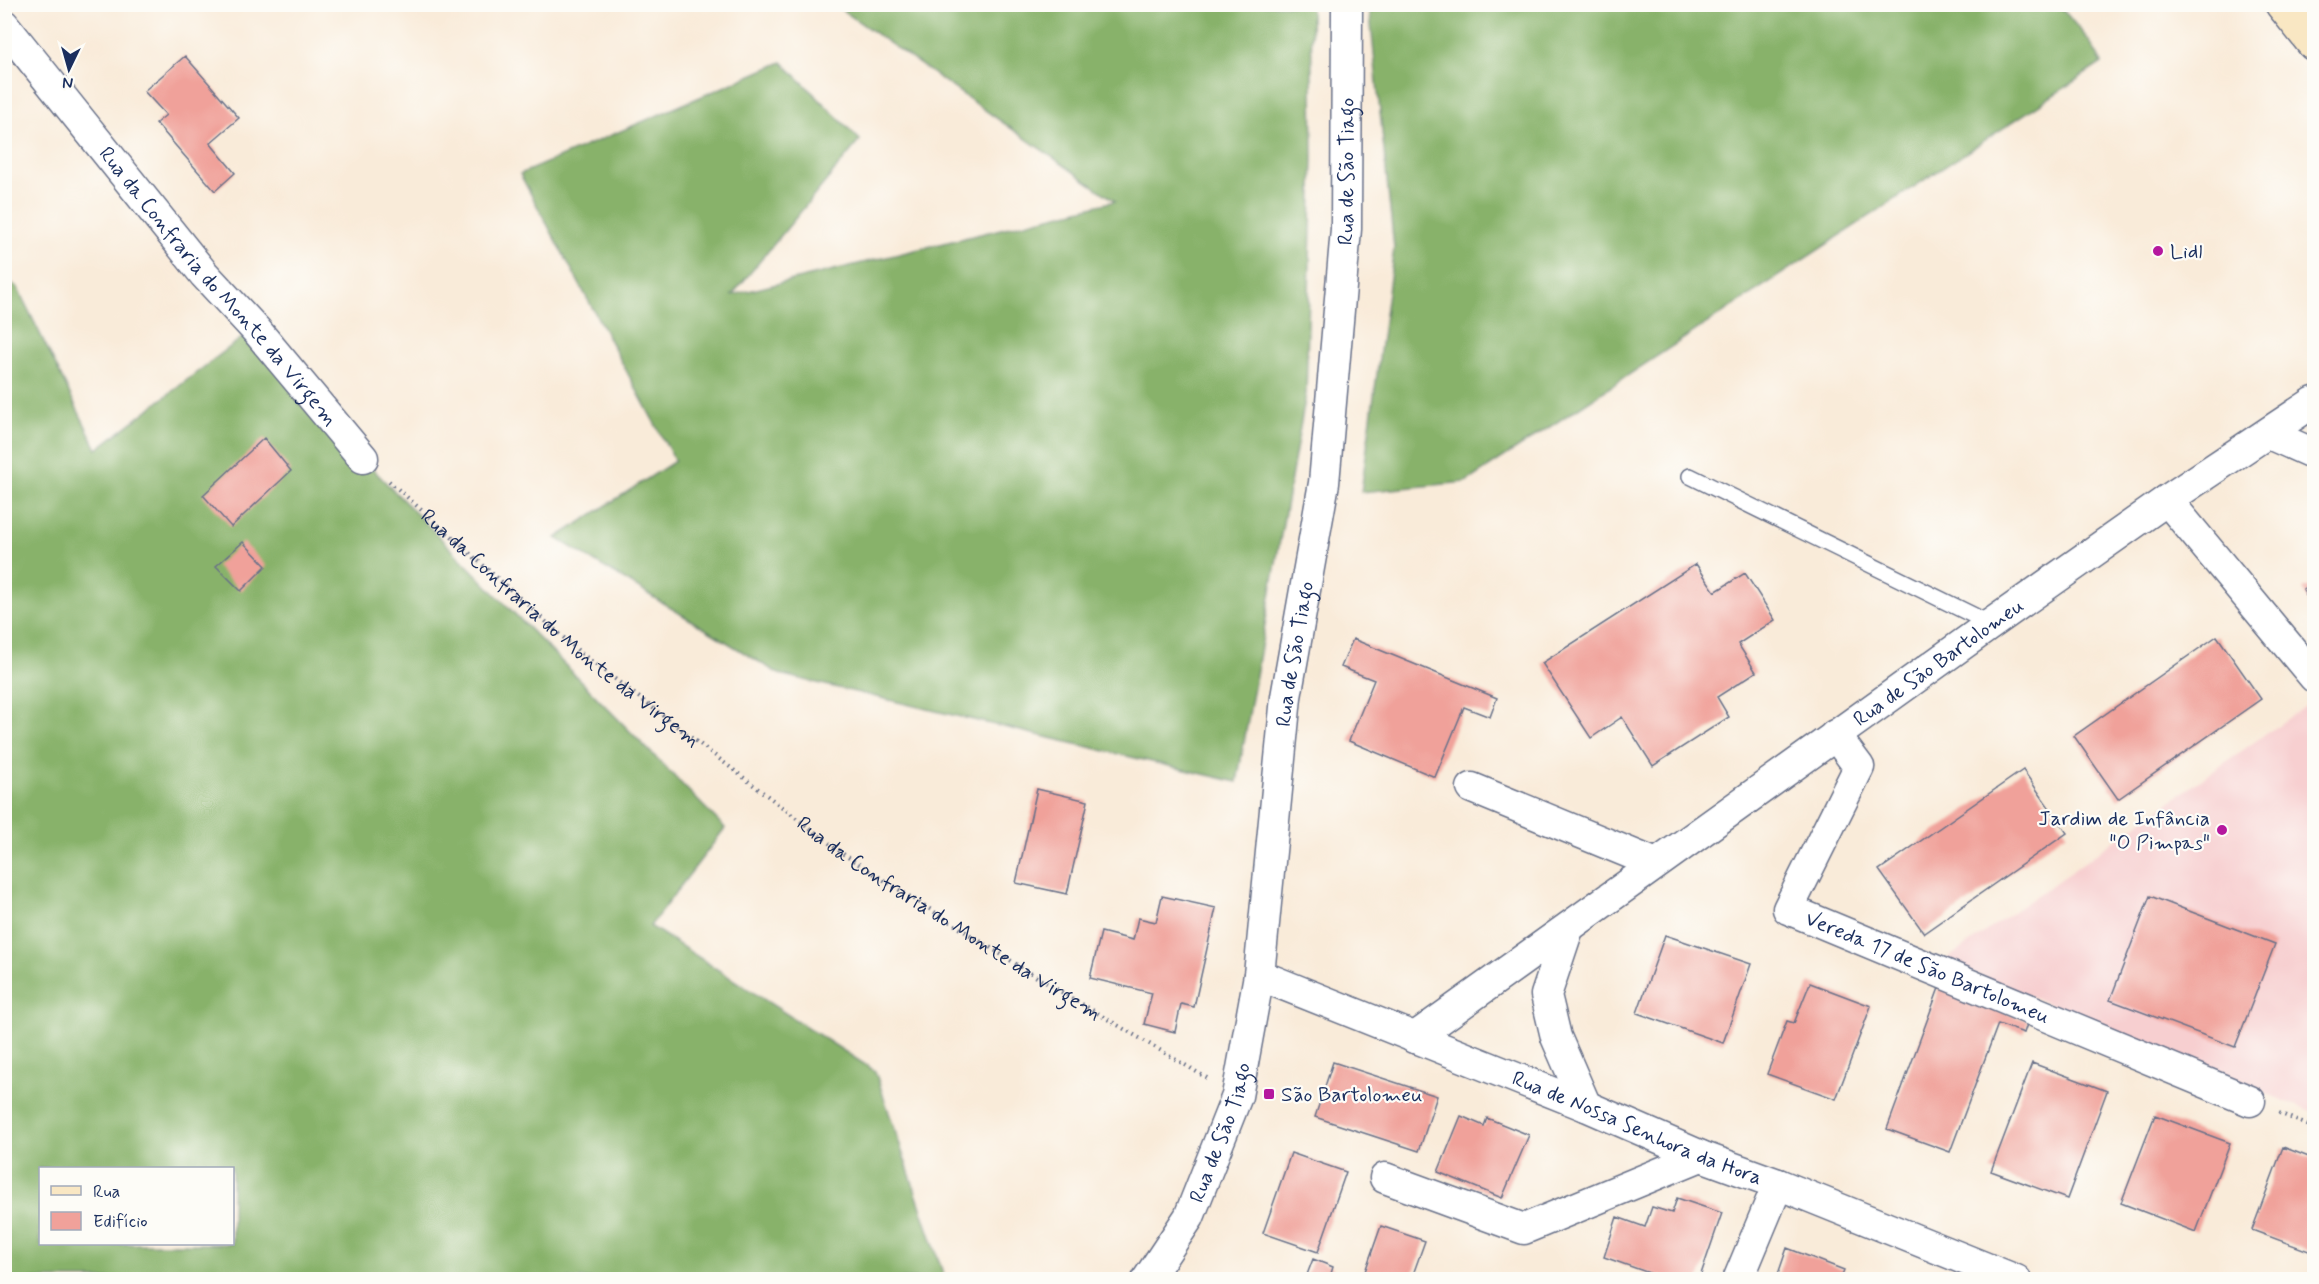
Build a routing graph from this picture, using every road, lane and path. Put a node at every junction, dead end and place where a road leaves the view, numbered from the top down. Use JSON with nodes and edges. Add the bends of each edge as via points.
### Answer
{"nodes":[{"id":1,"x":1347,"y":4,"type":"edge"},
{"id":2,"x":2282,"y":4,"type":"edge"},
{"id":3,"x":4,"y":25,"type":"edge"},
{"id":4,"x":2314,"y":44,"type":"edge"},
{"id":5,"x":2314,"y":402,"type":"edge"},
{"id":6,"x":2269,"y":434,"type":"junction"},
{"id":7,"x":2314,"y":454,"type":"edge"},
{"id":8,"x":363,"y":458,"type":"joint"},
{"id":9,"x":1690,"y":476,"type":"dead end"},
{"id":10,"x":2167,"y":500,"type":"junction"},
{"id":11,"x":1991,"y":624,"type":"junction"},
{"id":12,"x":2314,"y":677,"type":"edge"},
{"id":13,"x":1835,"y":735,"type":"junction"},
{"id":14,"x":1472,"y":788,"type":"dead end"},
{"id":15,"x":1654,"y":863,"type":"junction"},
{"id":16,"x":1568,"y":929,"type":"junction"},
{"id":17,"x":1259,"y":975,"type":"junction"},
{"id":18,"x":1414,"y":1038,"type":"junction"},
{"id":19,"x":1237,"y":1096,"type":"junction"},
{"id":20,"x":2250,"y":1101,"type":"dead end"},
{"id":21,"x":1586,"y":1106,"type":"junction"},
{"id":22,"x":1701,"y":1156,"type":"junction"},
{"id":23,"x":1385,"y":1178,"type":"dead end"},
{"id":24,"x":1778,"y":1184,"type":"junction"},
{"id":25,"x":1147,"y":1280,"type":"edge"},
{"id":26,"x":1738,"y":1280,"type":"edge"},
{"id":27,"x":2016,"y":1280,"type":"edge"}],
"edges":[{"from":1,"to":17,"type":"street","name":"Rua de São Tiago","via":[[1346,228],[1326,460],[1286,697]]},
{"from":2,"to":4,"type":"main road"},
{"from":3,"to":8,"type":"street","name":"Rua da Confraria do Monte da Virgem","via":[[204,274]]},
{"from":5,"to":6,"type":"street","name":"Rua de São Bartolomeu"},
{"from":6,"to":7,"type":"street"},
{"from":6,"to":10,"type":"street","name":"Rua de São Bartolomeu"},
{"from":8,"to":19,"type":"path","name":"Rua da Confraria do Monte da Virgem","via":[[581,653],[846,856],[1043,981]]},
{"from":9,"to":11,"type":"lane"},
{"from":10,"to":11,"type":"street","name":"Rua de São Bartolomeu"},
{"from":10,"to":12,"type":"street"},
{"from":11,"to":13,"type":"street","name":"Rua de São Bartolomeu"},
{"from":13,"to":15,"type":"street","name":"Rua de São Bartolomeu"},
{"from":13,"to":20,"type":"street","name":"Vereda 17 de São Bartolomeu","via":[[1859,767],[1788,909]]},
{"from":14,"to":15,"type":"street"},
{"from":15,"to":16,"type":"street","name":"Rua de São Bartolomeu"},
{"from":16,"to":18,"type":"street","name":"Rua de São Bartolomeu"},
{"from":16,"to":21,"type":"street","via":[[1546,995],[1556,1037]]},
{"from":17,"to":18,"type":"street","name":"Rua de Nossa Senhora da Hora"},
{"from":17,"to":19,"type":"street","name":"Rua de São Tiago"},
{"from":18,"to":21,"type":"street","name":"Rua de Nossa Senhora da Hora"},
{"from":19,"to":25,"type":"street","name":"Rua de São Tiago","via":[[1189,1217]]},
{"from":21,"to":22,"type":"street","name":"Rua de Nossa Senhora da Hora"},
{"from":22,"to":23,"type":"street","via":[[1524,1229]]},
{"from":22,"to":24,"type":"street","name":"Rua de Nossa Senhora da Hora"},
{"from":24,"to":26,"type":"street"},
{"from":24,"to":27,"type":"street","name":"Rua de Nossa Senhora da Hora"}]}
